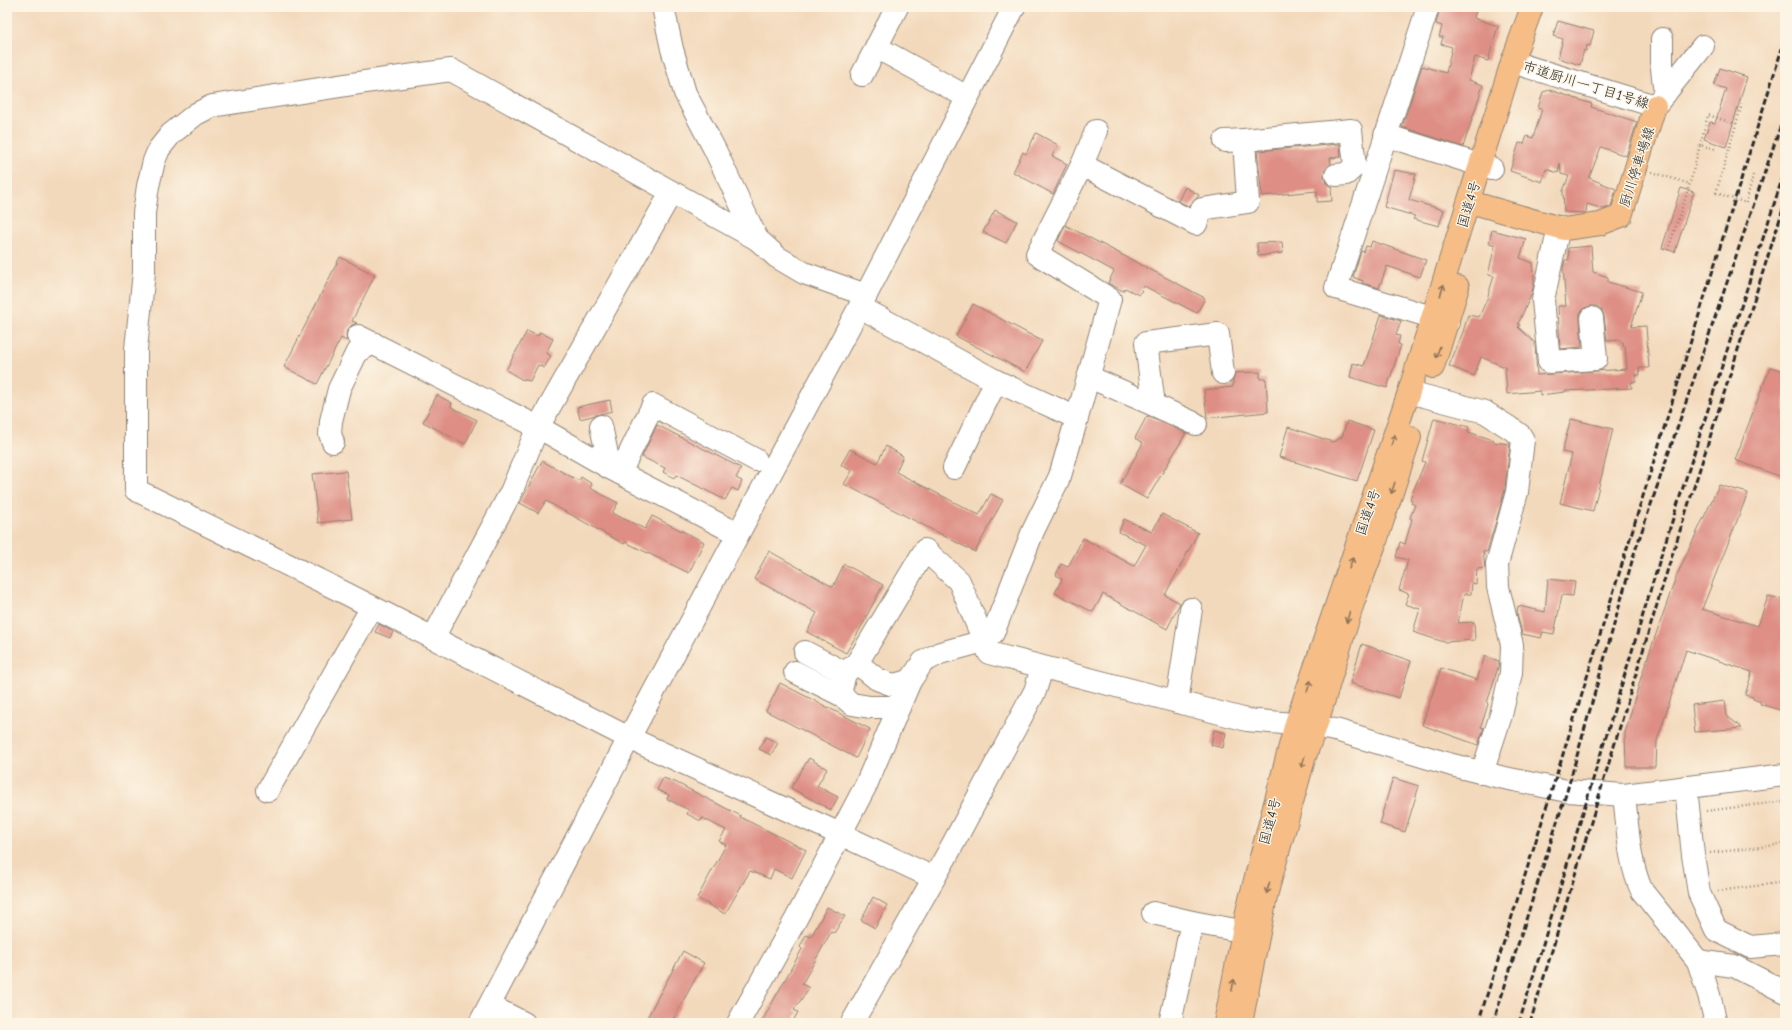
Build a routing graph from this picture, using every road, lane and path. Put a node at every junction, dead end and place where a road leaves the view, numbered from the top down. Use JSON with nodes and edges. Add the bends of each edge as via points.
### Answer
{"nodes":[{"id":1,"x":663,"y":7,"type":"edge"},
{"id":2,"x":897,"y":7,"type":"edge"},
{"id":3,"x":1014,"y":7,"type":"edge"},
{"id":4,"x":1428,"y":7,"type":"edge"},
{"id":5,"x":1532,"y":7,"type":"edge"},
{"id":6,"x":1545,"y":7,"type":"edge"},
{"id":7,"x":1662,"y":39,"type":"dead end"},
{"id":8,"x":1703,"y":46,"type":"dead end"},
{"id":9,"x":876,"y":47,"type":"junction"},
{"id":10,"x":1519,"y":64,"type":"junction"},
{"id":11,"x":862,"y":74,"type":"dead end"},
{"id":12,"x":967,"y":97,"type":"junction"},
{"id":13,"x":1660,"y":100,"type":"junction"},
{"id":14,"x":1742,"y":104,"type":"dead end"},
{"id":15,"x":1736,"y":124,"type":"junction"},
{"id":16,"x":1096,"y":131,"type":"dead end"},
{"id":17,"x":1385,"y":135,"type":"junction"},
{"id":18,"x":1700,"y":145,"type":"junction"},
{"id":19,"x":1715,"y":149,"type":"dead end"},
{"id":20,"x":1082,"y":165,"type":"junction"},
{"id":21,"x":1637,"y":167,"type":"junction"},
{"id":22,"x":1487,"y":168,"type":"junction"},
{"id":23,"x":1336,"y":175,"type":"dead end"},
{"id":24,"x":1753,"y":175,"type":"dead end"},
{"id":25,"x":1690,"y":184,"type":"junction"},
{"id":26,"x":671,"y":193,"type":"junction"},
{"id":27,"x":1475,"y":204,"type":"junction"},
{"id":28,"x":1559,"y":228,"type":"junction"},
{"id":29,"x":757,"y":240,"type":"junction"},
{"id":30,"x":1668,"y":250,"type":"dead end"},
{"id":31,"x":863,"y":301,"type":"junction"},
{"id":32,"x":1592,"y":318,"type":"dead end"},
{"id":33,"x":1440,"y":320,"type":"junction"},
{"id":34,"x":1223,"y":373,"type":"dead end"},
{"id":35,"x":1088,"y":377,"type":"junction"},
{"id":36,"x":996,"y":381,"type":"junction"},
{"id":37,"x":1416,"y":394,"type":"junction"},
{"id":38,"x":1154,"y":405,"type":"junction"},
{"id":39,"x":1077,"y":418,"type":"junction"},
{"id":40,"x":1196,"y":424,"type":"dead end"},
{"id":41,"x":601,"y":426,"type":"dead end"},
{"id":42,"x":538,"y":427,"type":"junction"},
{"id":43,"x":333,"y":442,"type":"dead end"},
{"id":44,"x":756,"y":460,"type":"dead end"},
{"id":45,"x":954,"y":468,"type":"dead end"},
{"id":46,"x":615,"y":471,"type":"junction"},
{"id":47,"x":738,"y":534,"type":"junction"},
{"id":48,"x":372,"y":607,"type":"junction"},
{"id":49,"x":1191,"y":610,"type":"dead end"},
{"id":50,"x":433,"y":638,"type":"junction"},
{"id":51,"x":984,"y":641,"type":"junction"},
{"id":52,"x":805,"y":652,"type":"dead end"},
{"id":53,"x":851,"y":668,"type":"junction"},
{"id":54,"x":1042,"y":668,"type":"junction"},
{"id":55,"x":795,"y":672,"type":"dead end"},
{"id":56,"x":910,"y":681,"type":"junction"},
{"id":57,"x":841,"y":695,"type":"junction"},
{"id":58,"x":1176,"y":702,"type":"junction"},
{"id":59,"x":899,"y":708,"type":"junction"},
{"id":60,"x":1306,"y":724,"type":"junction"},
{"id":61,"x":629,"y":738,"type":"junction"},
{"id":62,"x":1482,"y":773,"type":"junction"},
{"id":63,"x":1785,"y":775,"type":"edge"},
{"id":64,"x":1686,"y":787,"type":"junction"},
{"id":65,"x":268,"y":790,"type":"dead end"},
{"id":66,"x":1624,"y":795,"type":"junction"},
{"id":67,"x":1785,"y":801,"type":"edge"},
{"id":68,"x":1688,"y":813,"type":"junction"},
{"id":69,"x":840,"y":834,"type":"junction"},
{"id":70,"x":1785,"y":844,"type":"edge"},
{"id":71,"x":1693,"y":856,"type":"junction"},
{"id":72,"x":934,"y":878,"type":"junction"},
{"id":73,"x":1785,"y":882,"type":"edge"},
{"id":74,"x":1699,"y":893,"type":"junction"},
{"id":75,"x":1153,"y":913,"type":"dead end"},
{"id":76,"x":1192,"y":922,"type":"junction"},
{"id":77,"x":1251,"y":932,"type":"junction"},
{"id":78,"x":1785,"y":944,"type":"edge"},
{"id":79,"x":1698,"y":961,"type":"junction"},
{"id":80,"x":1785,"y":992,"type":"edge"},
{"id":81,"x":485,"y":1014,"type":"edge"},
{"id":82,"x":524,"y":1023,"type":"edge"},
{"id":83,"x":738,"y":1023,"type":"edge"},
{"id":84,"x":852,"y":1023,"type":"edge"},
{"id":85,"x":1170,"y":1023,"type":"edge"},
{"id":86,"x":1225,"y":1023,"type":"edge"},
{"id":87,"x":1241,"y":1023,"type":"edge"},
{"id":88,"x":1716,"y":1023,"type":"edge"}],
"edges":[{"from":1,"to":29,"type":"street","via":[[685,93]]},
{"from":2,"to":9,"type":"street"},
{"from":3,"to":12,"type":"street"},
{"from":4,"to":17,"type":"street"},
{"from":5,"to":10,"type":"main road","name":"国道4号"},
{"from":6,"to":10,"type":"main road","name":"国道4号"},
{"from":7,"to":13,"type":"street"},
{"from":8,"to":13,"type":"street","name":"市道厨川一丁目1号線"},
{"from":9,"to":11,"type":"street"},
{"from":9,"to":12,"type":"street"},
{"from":10,"to":13,"type":"street","name":"市道厨川一丁目1号線"},
{"from":10,"to":22,"type":"main road","name":"国道4号"},
{"from":12,"to":31,"type":"street"},
{"from":13,"to":21,"type":"main road","name":"厨川停車場線"},
{"from":14,"to":15,"type":"path"},
{"from":15,"to":18,"type":"path","via":[[1708,115]]},
{"from":15,"to":24,"type":"path","bridge":true,"via":[[1716,193],[1746,203]]},
{"from":16,"to":20,"type":"street"},
{"from":17,"to":22,"type":"street"},
{"from":17,"to":33,"type":"street","via":[[1336,288]]},
{"from":18,"to":19,"type":"path"},
{"from":18,"to":25,"type":"path"},
{"from":20,"to":23,"type":"street","via":[[1196,224],[1202,210],[1248,202],[1234,140],[1351,130],[1354,166],[1346,174]]},
{"from":20,"to":35,"type":"street","via":[[1037,254],[1110,299]]},
{"from":21,"to":25,"type":"path"},
{"from":21,"to":28,"type":"main road","name":"厨川停車場線","via":[[1621,216],[1600,224]]},
{"from":22,"to":27,"type":"main road","name":"国道4号"},
{"from":25,"to":30,"type":"path"},
{"from":26,"to":29,"type":"street"},
{"from":26,"to":42,"type":"street"},
{"from":26,"to":48,"type":"street","via":[[451,70],[212,106],[184,122],[159,149],[154,161],[144,213],[144,272],[136,348],[136,490]]},
{"from":27,"to":28,"type":"main road","name":"厨川停車場線"},
{"from":27,"to":33,"type":"main road","name":"国道4号"},
{"from":28,"to":32,"type":"street","via":[[1544,300],[1549,362],[1596,359]]},
{"from":29,"to":31,"type":"street","via":[[777,257],[804,273]]},
{"from":31,"to":36,"type":"street"},
{"from":31,"to":47,"type":"street"},
{"from":33,"to":37,"type":"main road","name":"国道4号"},
{"from":34,"to":38,"type":"street","via":[[1218,334],[1146,343]]},
{"from":35,"to":38,"type":"street"},
{"from":35,"to":39,"type":"street"},
{"from":36,"to":39,"type":"street"},
{"from":36,"to":45,"type":"street"},
{"from":37,"to":60,"type":"main road","name":"国道4号","via":[[1376,541]]},
{"from":37,"to":62,"type":"street","via":[[1485,412],[1520,435],[1523,440],[1517,492],[1497,564],[1498,587],[1512,645],[1511,673],[1501,715]]},
{"from":38,"to":40,"type":"street"},
{"from":39,"to":51,"type":"street","via":[[1060,476],[993,633]]},
{"from":41,"to":46,"type":"street"},
{"from":42,"to":43,"type":"street","via":[[366,339],[339,390],[331,421],[330,434]]},
{"from":42,"to":46,"type":"street"},
{"from":42,"to":50,"type":"street","via":[[511,492]]},
{"from":44,"to":46,"type":"street","via":[[653,405]]},
{"from":46,"to":47,"type":"street"},
{"from":47,"to":61,"type":"street"},
{"from":48,"to":50,"type":"street"},
{"from":48,"to":65,"type":"street"},
{"from":49,"to":58,"type":"street"},
{"from":50,"to":61,"type":"street"},
{"from":51,"to":53,"type":"street","via":[[959,580],[925,550]]},
{"from":51,"to":54,"type":"street","via":[[989,653]]},
{"from":51,"to":56,"type":"street","via":[[940,653],[923,662]]},
{"from":52,"to":53,"type":"street"},
{"from":53,"to":56,"type":"street","via":[[894,685]]},
{"from":53,"to":57,"type":"street"},
{"from":54,"to":58,"type":"street"},
{"from":54,"to":72,"type":"street","via":[[1035,691]]},
{"from":55,"to":57,"type":"street"},
{"from":56,"to":59,"type":"street"},
{"from":57,"to":59,"type":"street","via":[[852,704]]},
{"from":58,"to":60,"type":"street","via":[[1247,720]]},
{"from":59,"to":69,"type":"street","via":[[866,785]]},
{"from":60,"to":62,"type":"street","via":[[1339,731]]},
{"from":60,"to":77,"type":"main road","name":"国道4号","via":[[1255,879]]},
{"from":61,"to":69,"type":"street"},
{"from":61,"to":81,"type":"street"},
{"from":62,"to":66,"type":"street","via":[[1567,791]]},
{"from":63,"to":64,"type":"street"},
{"from":64,"to":66,"type":"street"},
{"from":64,"to":68,"type":"street"},
{"from":66,"to":79,"type":"street","via":[[1636,880]]},
{"from":67,"to":68,"type":"path"},
{"from":68,"to":71,"type":"street"},
{"from":69,"to":72,"type":"street"},
{"from":69,"to":83,"type":"street"},
{"from":70,"to":71,"type":"path"},
{"from":71,"to":74,"type":"street"},
{"from":72,"to":84,"type":"street"},
{"from":73,"to":74,"type":"path"},
{"from":74,"to":78,"type":"street","via":[[1716,930],[1750,947]]},
{"from":75,"to":76,"type":"street"},
{"from":76,"to":77,"type":"street"},
{"from":76,"to":85,"type":"street"},
{"from":86,"to":77,"type":"main road","name":"国道4号","one_way":true},
{"from":77,"to":87,"type":"main road","name":"国道4号"},
{"from":79,"to":80,"type":"street","via":[[1734,966]]},
{"from":79,"to":88,"type":"street"},
{"from":81,"to":82,"type":"street"}]}
